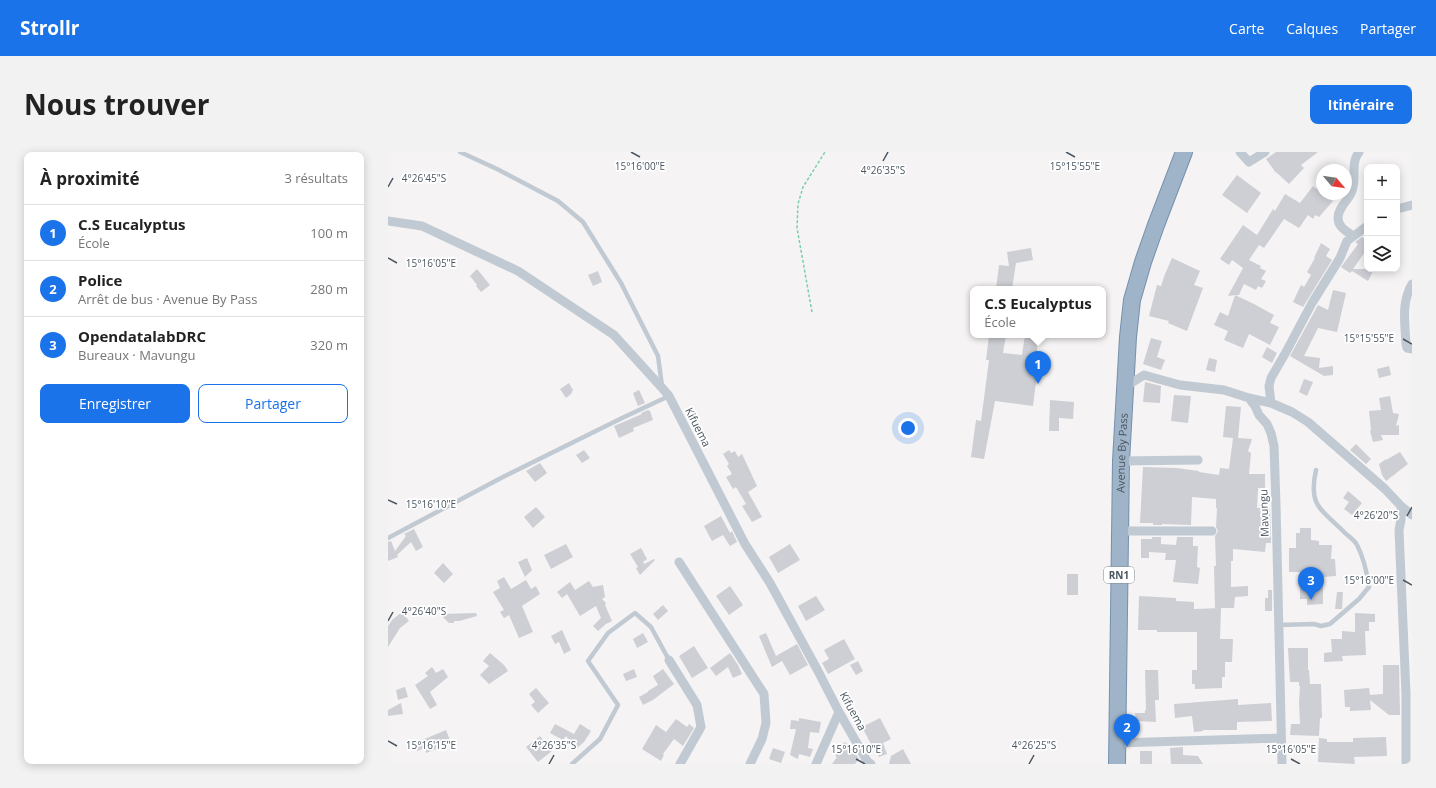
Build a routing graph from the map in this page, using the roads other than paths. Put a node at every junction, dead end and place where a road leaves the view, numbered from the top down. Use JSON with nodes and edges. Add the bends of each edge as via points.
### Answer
{"nodes":[{"id":1,"x":460,"y":152,"type":"edge"},
{"id":2,"x":1184,"y":152,"type":"edge"},
{"id":3,"x":1240,"y":152,"type":"edge"},
{"id":4,"x":1265,"y":152,"type":"edge"},
{"id":5,"x":1359,"y":152,"type":"edge"},
{"id":6,"x":1412,"y":205,"type":"edge"},
{"id":7,"x":1400,"y":208,"type":"edge"},
{"id":8,"x":388,"y":220,"type":"edge"},
{"id":9,"x":1364,"y":228,"type":"edge"},
{"id":10,"x":1353,"y":236,"type":"junction"},
{"id":11,"x":1412,"y":284,"type":"edge"},
{"id":12,"x":1412,"y":349,"type":"edge"},
{"id":13,"x":1125,"y":387,"type":"junction"},
{"id":14,"x":666,"y":393,"type":"junction"},
{"id":15,"x":1249,"y":398,"type":"junction"},
{"id":16,"x":1272,"y":403,"type":"junction"},
{"id":17,"x":1198,"y":460,"type":"dead end"},
{"id":18,"x":1121,"y":461,"type":"junction"},
{"id":19,"x":1316,"y":470,"type":"dead end"},
{"id":20,"x":1401,"y":506,"type":"junction"},
{"id":21,"x":1412,"y":515,"type":"edge"},
{"id":22,"x":1119,"y":531,"type":"junction"},
{"id":23,"x":1212,"y":531,"type":"dead end"},
{"id":24,"x":388,"y":538,"type":"edge"},
{"id":25,"x":679,"y":562,"type":"dead end"},
{"id":26,"x":1279,"y":625,"type":"junction"},
{"id":27,"x":669,"y":660,"type":"joint"},
{"id":28,"x":839,"y":712,"type":"junction"},
{"id":29,"x":1281,"y":738,"type":"junction"},
{"id":30,"x":1117,"y":743,"type":"junction"},
{"id":31,"x":572,"y":764,"type":"edge"},
{"id":32,"x":680,"y":764,"type":"edge"},
{"id":33,"x":750,"y":764,"type":"edge"},
{"id":34,"x":816,"y":764,"type":"edge"},
{"id":35,"x":871,"y":764,"type":"edge"},
{"id":36,"x":1116,"y":764,"type":"edge"},
{"id":37,"x":1282,"y":764,"type":"edge"},
{"id":38,"x":1406,"y":764,"type":"edge"}],
"edges":[{"from":1,"to":14,"type":"lane","via":[[558,201],[583,222],[621,283],[658,356]]},
{"from":2,"to":13,"type":"highway","name":"Avenue By Pass","number":"RN1","via":[[1156,225],[1132,300]]},
{"from":3,"to":4,"type":"street","via":[[1249,162]]},
{"from":5,"to":10,"type":"street","via":[[1354,163],[1352,192],[1340,208],[1338,217],[1342,228]]},
{"from":6,"to":7,"type":"street"},
{"from":8,"to":14,"type":"street","name":"Kifuema","via":[[422,226],[518,271],[614,335]]},
{"from":9,"to":10,"type":"street"},
{"from":10,"to":16,"type":"street","via":[[1347,241],[1340,258],[1271,378],[1269,386]]},
{"from":11,"to":12,"type":"street","via":[[1406,294],[1404,311],[1406,344],[1407,348]]},
{"from":13,"to":15,"type":"street","via":[[1144,376],[1180,385],[1224,390]]},
{"from":13,"to":18,"type":"highway","name":"Avenue By Pass","number":"RN1"},
{"from":14,"to":24,"type":"lane"},
{"from":14,"to":28,"type":"street","name":"Kifuema","via":[[745,544],[770,583]]},
{"from":15,"to":16,"type":"street"},
{"from":15,"to":26,"type":"street","name":"Mavungu","via":[[1259,416],[1267,424],[1274,446]]},
{"from":16,"to":20,"type":"street","via":[[1308,422]]},
{"from":17,"to":18,"type":"street"},
{"from":18,"to":22,"type":"highway","name":"Avenue By Pass","number":"RN1"},
{"from":19,"to":26,"type":"lane","via":[[1313,494],[1317,506],[1357,544],[1367,572],[1369,587],[1330,624]]},
{"from":20,"to":21,"type":"street"},
{"from":20,"to":38,"type":"street","via":[[1399,530],[1406,694]]},
{"from":22,"to":23,"type":"street"},
{"from":22,"to":30,"type":"highway","name":"Avenue By Pass","number":"RN1"},
{"from":25,"to":33,"type":"street","via":[[764,694],[766,723],[762,739]]},
{"from":26,"to":29,"type":"street","name":"Mavungu"},
{"from":27,"to":31,"type":"lane","via":[[651,627],[635,613],[608,633],[588,661],[618,705],[600,739]]},
{"from":27,"to":32,"type":"street","via":[[697,705],[701,727]]},
{"from":28,"to":34,"type":"street"},
{"from":28,"to":35,"type":"street","name":"Kifuema"},
{"from":29,"to":30,"type":"street"},
{"from":29,"to":37,"type":"street","name":"Mavungu"},
{"from":30,"to":36,"type":"highway","name":"Avenue By Pass","number":"RN1"}]}
